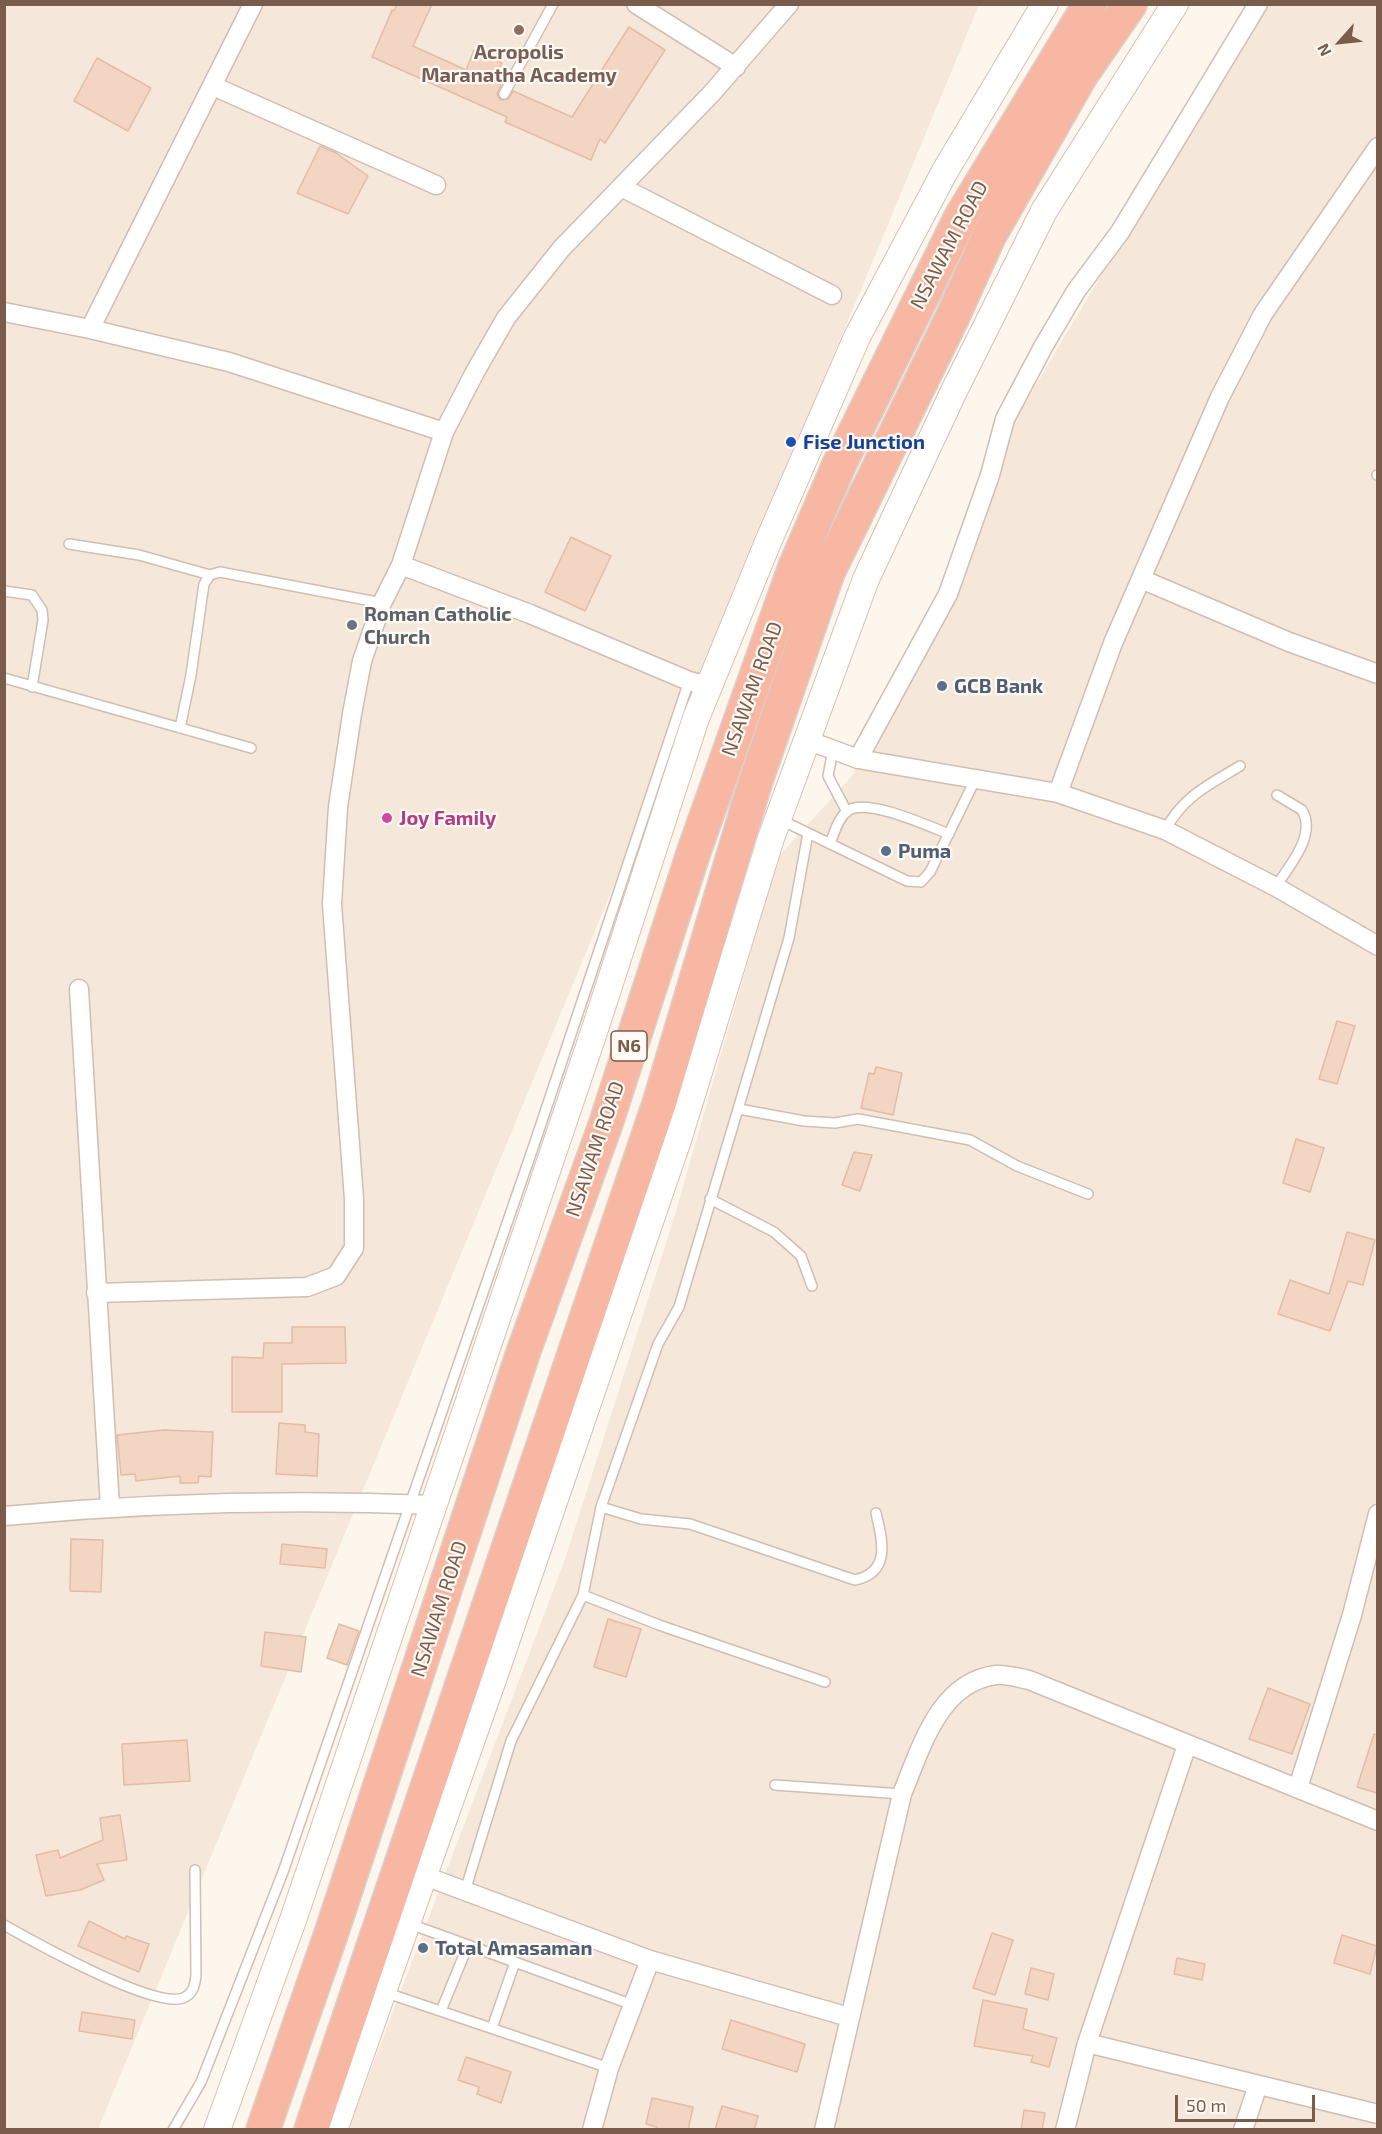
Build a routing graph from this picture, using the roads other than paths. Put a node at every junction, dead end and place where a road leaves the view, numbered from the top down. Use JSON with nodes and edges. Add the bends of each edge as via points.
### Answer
{"nodes":[{"id":1,"x":254,"y":4,"type":"edge"},
{"id":2,"x":552,"y":4,"type":"edge"},
{"id":3,"x":636,"y":4,"type":"edge"},
{"id":4,"x":789,"y":4,"type":"edge"},
{"id":5,"x":1045,"y":4,"type":"edge"},
{"id":6,"x":1090,"y":4,"type":"edge"},
{"id":7,"x":1130,"y":4,"type":"edge"},
{"id":8,"x":1174,"y":4,"type":"edge"},
{"id":9,"x":1258,"y":4,"type":"edge"},
{"id":10,"x":736,"y":67,"type":"junction"},
{"id":11,"x":213,"y":86,"type":"junction"},
{"id":12,"x":504,"y":94,"type":"dead end"},
{"id":13,"x":1377,"y":147,"type":"edge"},
{"id":14,"x":436,"y":185,"type":"dead end"},
{"id":15,"x":621,"y":187,"type":"junction"},
{"id":16,"x":832,"y":295,"type":"dead end"},
{"id":17,"x":4,"y":312,"type":"edge"},
{"id":18,"x":90,"y":329,"type":"junction"},
{"id":19,"x":444,"y":432,"type":"junction"},
{"id":20,"x":69,"y":544,"type":"dead end"},
{"id":21,"x":401,"y":565,"type":"junction"},
{"id":22,"x":210,"y":575,"type":"junction"},
{"id":23,"x":1140,"y":579,"type":"junction"},
{"id":24,"x":4,"y":591,"type":"edge"},
{"id":25,"x":382,"y":603,"type":"junction"},
{"id":26,"x":1377,"y":674,"type":"edge"},
{"id":27,"x":4,"y":678,"type":"edge"},
{"id":28,"x":699,"y":683,"type":"junction"},
{"id":29,"x":32,"y":687,"type":"junction"},
{"id":30,"x":180,"y":728,"type":"junction"},
{"id":31,"x":807,"y":740,"type":"junction"},
{"id":32,"x":251,"y":748,"type":"dead end"},
{"id":33,"x":833,"y":750,"type":"junction"},
{"id":34,"x":858,"y":759,"type":"junction"},
{"id":35,"x":1240,"y":766,"type":"dead end"},
{"id":36,"x":975,"y":780,"type":"junction"},
{"id":37,"x":1058,"y":794,"type":"junction"},
{"id":38,"x":1277,"y":795,"type":"dead end"},
{"id":39,"x":847,"y":812,"type":"junction"},
{"id":40,"x":778,"y":819,"type":"junction"},
{"id":41,"x":1165,"y":830,"type":"junction"},
{"id":42,"x":808,"y":834,"type":"junction"},
{"id":43,"x":949,"y":834,"type":"junction"},
{"id":44,"x":830,"y":844,"type":"junction"},
{"id":45,"x":1276,"y":887,"type":"junction"},
{"id":46,"x":1377,"y":946,"type":"edge"},
{"id":47,"x":79,"y":989,"type":"dead end"},
{"id":48,"x":739,"y":1109,"type":"junction"},
{"id":49,"x":1088,"y":1194,"type":"dead end"},
{"id":50,"x":710,"y":1198,"type":"junction"},
{"id":51,"x":812,"y":1286,"type":"dead end"},
{"id":52,"x":96,"y":1293,"type":"junction"},
{"id":53,"x":421,"y":1505,"type":"junction"},
{"id":54,"x":110,"y":1507,"type":"junction"},
{"id":55,"x":601,"y":1507,"type":"junction"},
{"id":56,"x":876,"y":1513,"type":"dead end"},
{"id":57,"x":1377,"y":1514,"type":"edge"},
{"id":58,"x":4,"y":1516,"type":"edge"},
{"id":59,"x":583,"y":1595,"type":"junction"},
{"id":60,"x":825,"y":1682,"type":"dead end"},
{"id":61,"x":1187,"y":1745,"type":"junction"},
{"id":62,"x":775,"y":1785,"type":"dead end"},
{"id":63,"x":1298,"y":1788,"type":"junction"},
{"id":64,"x":902,"y":1794,"type":"junction"},
{"id":65,"x":1377,"y":1821,"type":"edge"},
{"id":66,"x":195,"y":1870,"type":"dead end"},
{"id":67,"x":422,"y":1875,"type":"junction"},
{"id":68,"x":465,"y":1891,"type":"junction"},
{"id":69,"x":406,"y":1922,"type":"junction"},
{"id":70,"x":4,"y":1925,"type":"edge"},
{"id":71,"x":468,"y":1945,"type":"junction"},
{"id":72,"x":650,"y":1960,"type":"junction"},
{"id":73,"x":515,"y":1962,"type":"junction"},
{"id":74,"x":381,"y":1991,"type":"junction"},
{"id":75,"x":633,"y":2006,"type":"junction"},
{"id":76,"x":441,"y":2011,"type":"junction"},
{"id":77,"x":849,"y":2017,"type":"junction"},
{"id":78,"x":492,"y":2028,"type":"junction"},
{"id":79,"x":1086,"y":2043,"type":"junction"},
{"id":80,"x":609,"y":2068,"type":"junction"},
{"id":81,"x":1258,"y":2085,"type":"junction"},
{"id":82,"x":1377,"y":2114,"type":"edge"},
{"id":83,"x":173,"y":2130,"type":"edge"},
{"id":84,"x":217,"y":2130,"type":"edge"},
{"id":85,"x":263,"y":2130,"type":"edge"},
{"id":86,"x":311,"y":2130,"type":"edge"},
{"id":87,"x":333,"y":2130,"type":"edge"},
{"id":88,"x":591,"y":2130,"type":"edge"},
{"id":89,"x":825,"y":2130,"type":"edge"},
{"id":90,"x":1065,"y":2130,"type":"edge"},
{"id":91,"x":1243,"y":2130,"type":"edge"}],
"edges":[{"from":1,"to":11,"type":"street"},
{"from":2,"to":12,"type":"lane"},
{"from":3,"to":10,"type":"street"},
{"from":4,"to":10,"type":"street"},
{"from":5,"to":28,"type":"main road","via":[[945,171],[857,338]]},
{"from":6,"to":85,"type":"highway","name":"NSAWAM ROAD","number":"N6","via":[[961,217],[838,465],[795,567],[694,850],[606,1123],[523,1353]]},
{"from":7,"to":86,"type":"highway","name":"NSAWAM ROAD","number":"N6","via":[[1081,75],[988,236],[828,572],[755,783],[660,1101]]},
{"from":8,"to":31,"type":"main road","via":[[1044,211],[959,381],[866,579]]},
{"from":9,"to":34,"type":"street","via":[[1120,232],[1076,291],[1043,347],[1005,419],[990,475],[948,594]]},
{"from":10,"to":15,"type":"street"},
{"from":11,"to":14,"type":"street"},
{"from":11,"to":18,"type":"street"},
{"from":13,"to":23,"type":"street","via":[[1263,314],[1220,397]]},
{"from":15,"to":16,"type":"street"},
{"from":15,"to":19,"type":"street","via":[[561,249],[506,318]]},
{"from":17,"to":18,"type":"street"},
{"from":18,"to":19,"type":"street","via":[[297,382],[364,408]]},
{"from":19,"to":21,"type":"street"},
{"from":20,"to":22,"type":"lane","via":[[139,555]]},
{"from":21,"to":25,"type":"street"},
{"from":21,"to":28,"type":"street"},
{"from":22,"to":25,"type":"lane","via":[[220,572]]},
{"from":22,"to":30,"type":"lane","via":[[204,584]]},
{"from":23,"to":26,"type":"street","via":[[1289,642]]},
{"from":23,"to":37,"type":"street"},
{"from":24,"to":29,"type":"lane","via":[[32,595],[42,610]]},
{"from":25,"to":52,"type":"street","via":[[362,661],[352,714],[338,807],[332,904],[354,1199],[354,1248],[336,1276],[307,1287]]},
{"from":27,"to":29,"type":"lane"},
{"from":28,"to":53,"type":"main road","via":[[696,718],[594,1032]]},
{"from":29,"to":30,"type":"lane"},
{"from":30,"to":32,"type":"lane"},
{"from":31,"to":33,"type":"street"},
{"from":31,"to":40,"type":"main road"},
{"from":33,"to":34,"type":"street"},
{"from":33,"to":39,"type":"lane","via":[[828,776]]},
{"from":34,"to":36,"type":"street"},
{"from":35,"to":41,"type":"lane","via":[[1188,798]]},
{"from":36,"to":37,"type":"street"},
{"from":36,"to":43,"type":"lane"},
{"from":37,"to":41,"type":"street"},
{"from":38,"to":45,"type":"lane","via":[[1302,810],[1307,828],[1303,843]]},
{"from":39,"to":43,"type":"lane","via":[[870,806]]},
{"from":39,"to":44,"type":"lane"},
{"from":40,"to":42,"type":"lane"},
{"from":40,"to":67,"type":"main road","via":[[680,1137]]},
{"from":41,"to":45,"type":"street"},
{"from":42,"to":44,"type":"lane"},
{"from":42,"to":48,"type":"lane","via":[[789,938]]},
{"from":43,"to":44,"type":"lane","via":[[921,882],[907,881]]},
{"from":45,"to":46,"type":"street"},
{"from":47,"to":52,"type":"street"},
{"from":48,"to":49,"type":"lane","via":[[804,1121],[835,1123],[858,1119],[970,1140],[1017,1166]]},
{"from":48,"to":50,"type":"lane"},
{"from":50,"to":51,"type":"lane","via":[[774,1232],[801,1256]]},
{"from":50,"to":55,"type":"lane","via":[[679,1307],[658,1344]]},
{"from":52,"to":54,"type":"street"},
{"from":53,"to":54,"type":"street","via":[[349,1502]]},
{"from":53,"to":83,"type":"lane","via":[[201,2082]]},
{"from":53,"to":84,"type":"main road","via":[[293,1920]]},
{"from":54,"to":58,"type":"street"},
{"from":55,"to":56,"type":"lane","via":[[641,1519],[690,1524],[855,1580],[873,1570],[884,1548]]},
{"from":55,"to":59,"type":"lane"},
{"from":57,"to":63,"type":"street","via":[[1352,1615]]},
{"from":59,"to":60,"type":"lane"},
{"from":59,"to":68,"type":"lane","via":[[512,1741]]},
{"from":61,"to":63,"type":"street"},
{"from":61,"to":64,"type":"street","via":[[1029,1680],[998,1675],[968,1683],[945,1705],[922,1744]]},
{"from":61,"to":79,"type":"street"},
{"from":62,"to":64,"type":"lane"},
{"from":63,"to":65,"type":"street"},
{"from":64,"to":77,"type":"street"},
{"from":66,"to":70,"type":"lane","via":[[196,1975],[194,1988],[182,1998],[163,1999],[134,1988],[48,1950]]},
{"from":67,"to":68,"type":"street"},
{"from":67,"to":69,"type":"main road"},
{"from":68,"to":72,"type":"street"},
{"from":69,"to":71,"type":"lane"},
{"from":69,"to":74,"type":"main road"},
{"from":71,"to":73,"type":"lane"},
{"from":71,"to":76,"type":"lane"},
{"from":72,"to":75,"type":"street"},
{"from":72,"to":77,"type":"street"},
{"from":73,"to":75,"type":"lane"},
{"from":73,"to":78,"type":"lane"},
{"from":74,"to":76,"type":"lane"},
{"from":74,"to":87,"type":"main road"},
{"from":75,"to":80,"type":"street"},
{"from":76,"to":78,"type":"lane"},
{"from":77,"to":89,"type":"street"},
{"from":78,"to":80,"type":"lane"},
{"from":79,"to":81,"type":"street"},
{"from":79,"to":90,"type":"street"},
{"from":80,"to":88,"type":"street"},
{"from":81,"to":82,"type":"street"},
{"from":81,"to":91,"type":"street"}]}
